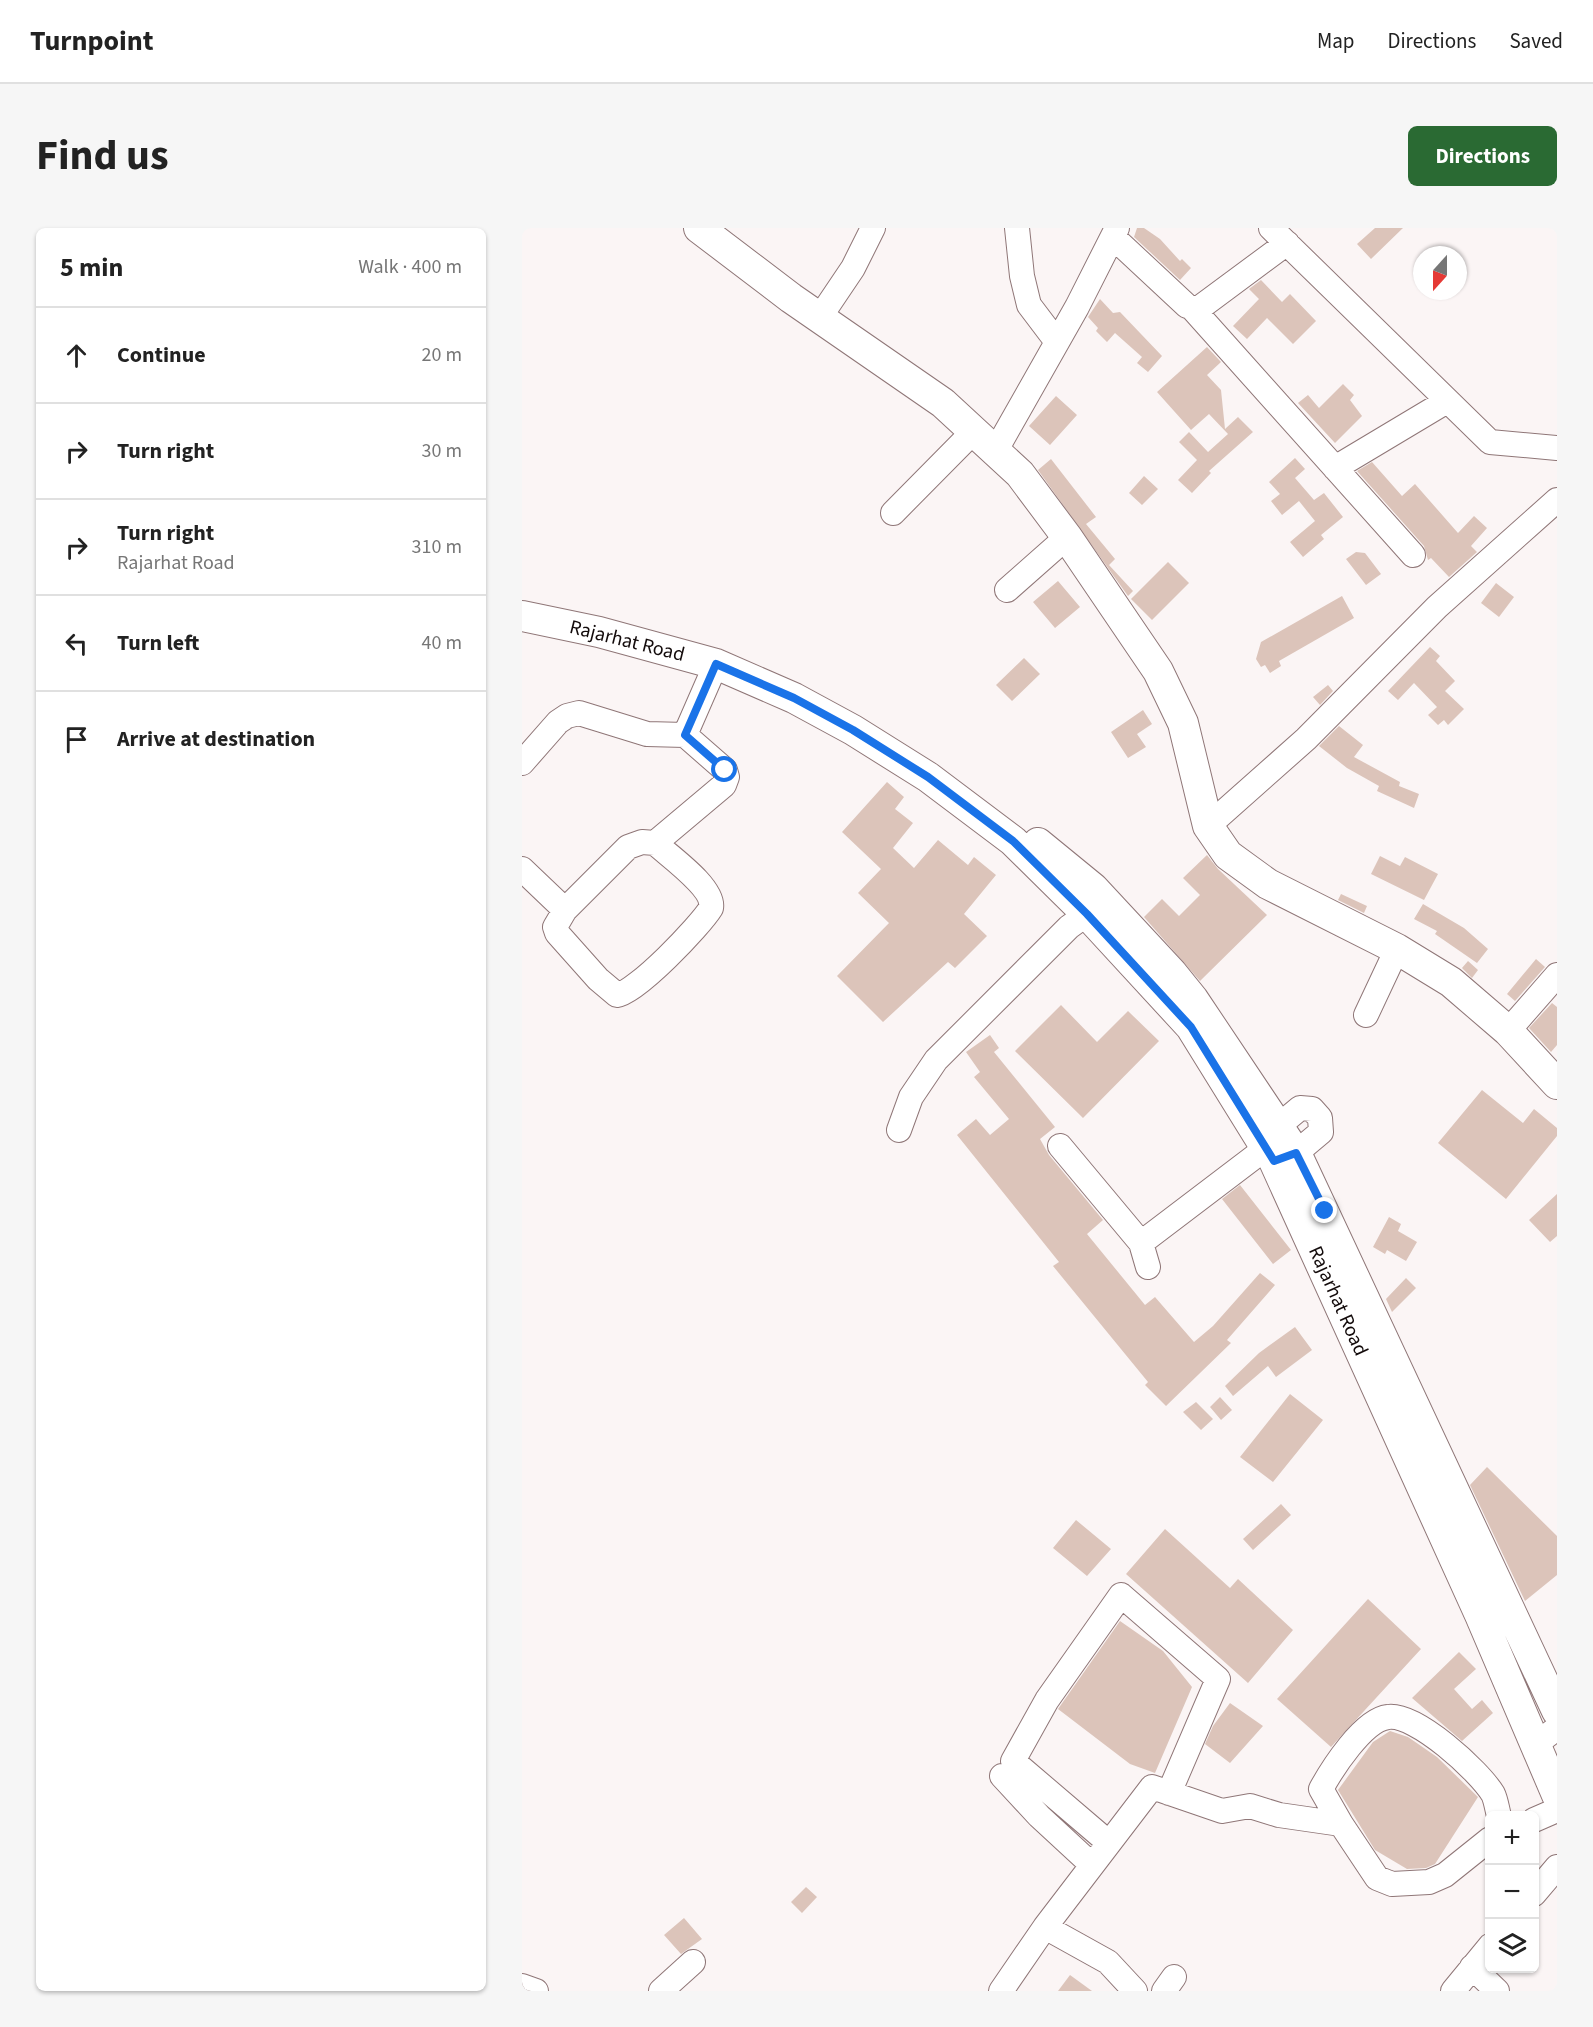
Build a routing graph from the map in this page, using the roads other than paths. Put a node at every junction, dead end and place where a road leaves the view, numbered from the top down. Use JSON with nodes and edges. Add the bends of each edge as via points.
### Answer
{"nodes":[{"id":1,"x":699,"y":228,"type":"edge"},
{"id":2,"x":873,"y":228,"type":"edge"},
{"id":3,"x":1017,"y":228,"type":"edge"},
{"id":4,"x":1115,"y":233,"type":"edge"},
{"id":5,"x":1279,"y":236,"type":"edge"},
{"id":6,"x":1192,"y":308,"type":"junction"},
{"id":7,"x":820,"y":317,"type":"junction"},
{"id":8,"x":1057,"y":342,"type":"junction"},
{"id":9,"x":1447,"y":401,"type":"junction"},
{"id":10,"x":985,"y":440,"type":"junction"},
{"id":11,"x":1557,"y":448,"type":"edge"},
{"id":12,"x":1335,"y":468,"type":"junction"},
{"id":13,"x":1557,"y":501,"type":"edge"},
{"id":14,"x":893,"y":513,"type":"dead end"},
{"id":15,"x":1067,"y":537,"type":"junction"},
{"id":16,"x":1413,"y":555,"type":"dead end"},
{"id":17,"x":1007,"y":590,"type":"dead end"},
{"id":18,"x":522,"y":599,"type":"edge"},
{"id":19,"x":522,"y":616,"type":"edge"},
{"id":20,"x":716,"y":664,"type":"junction"},
{"id":21,"x":685,"y":735,"type":"junction"},
{"id":22,"x":522,"y":763,"type":"edge"},
{"id":23,"x":1208,"y":826,"type":"junction"},
{"id":24,"x":655,"y":843,"type":"junction"},
{"id":25,"x":522,"y":869,"type":"edge"},
{"id":26,"x":565,"y":910,"type":"junction"},
{"id":27,"x":1087,"y":914,"type":"junction"},
{"id":28,"x":1397,"y":949,"type":"junction"},
{"id":29,"x":1557,"y":975,"type":"edge"},
{"id":30,"x":1366,"y":1015,"type":"dead end"},
{"id":31,"x":1508,"y":1031,"type":"junction"},
{"id":32,"x":1557,"y":1084,"type":"edge"},
{"id":33,"x":899,"y":1130,"type":"dead end"},
{"id":34,"x":1060,"y":1146,"type":"dead end"},
{"id":35,"x":1276,"y":1146,"type":"junction"},
{"id":36,"x":1142,"y":1243,"type":"junction"},
{"id":37,"x":1148,"y":1267,"type":"dead end"},
{"id":38,"x":1557,"y":1711,"type":"edge"},
{"id":39,"x":1546,"y":1736,"type":"edge"},
{"id":40,"x":1002,"y":1776,"type":"dead end"},
{"id":41,"x":1169,"y":1793,"type":"junction"},
{"id":42,"x":1557,"y":1795,"type":"edge"},
{"id":43,"x":1557,"y":1810,"type":"edge"},
{"id":44,"x":1498,"y":1811,"type":"edge"},
{"id":45,"x":1539,"y":1818,"type":"edge"},
{"id":46,"x":1341,"y":1824,"type":"junction"},
{"id":47,"x":1109,"y":1843,"type":"junction"},
{"id":48,"x":1485,"y":1843,"type":"edge"},
{"id":49,"x":1092,"y":1865,"type":"junction"},
{"id":50,"x":1557,"y":1867,"type":"edge"},
{"id":51,"x":1539,"y":1888,"type":"edge"},
{"id":52,"x":1045,"y":1927,"type":"junction"},
{"id":53,"x":1485,"y":1952,"type":"edge"},
{"id":54,"x":693,"y":1962,"type":"dead end"},
{"id":55,"x":1472,"y":1967,"type":"junction"},
{"id":56,"x":522,"y":1986,"type":"edge"},
{"id":57,"x":536,"y":1991,"type":"edge"},
{"id":58,"x":661,"y":1991,"type":"edge"},
{"id":59,"x":1001,"y":1991,"type":"edge"},
{"id":60,"x":1135,"y":1991,"type":"edge"},
{"id":61,"x":1453,"y":1991,"type":"edge"},
{"id":62,"x":1497,"y":1991,"type":"edge"}],
"edges":[{"from":1,"to":7,"type":"main road"},
{"from":2,"to":7,"type":"street","via":[[853,268]]},
{"from":3,"to":8,"type":"street","via":[[1029,304]]},
{"from":4,"to":6,"type":"street"},
{"from":4,"to":8,"type":"street"},
{"from":5,"to":6,"type":"street","via":[[1202,308]]},
{"from":5,"to":9,"type":"street"},
{"from":6,"to":12,"type":"street"},
{"from":7,"to":10,"type":"main road","via":[[908,377]]},
{"from":8,"to":10,"type":"street"},
{"from":9,"to":11,"type":"street","via":[[1490,442]]},
{"from":9,"to":12,"type":"street"},
{"from":10,"to":14,"type":"street"},
{"from":10,"to":15,"type":"main road","via":[[1020,474]]},
{"from":12,"to":16,"type":"street"},
{"from":13,"to":23,"type":"street","via":[[1437,607],[1306,739]]},
{"from":15,"to":17,"type":"street"},
{"from":15,"to":23,"type":"main road","via":[[1158,671],[1172,699],[1183,723]]},
{"from":18,"to":35,"type":"main road","via":[[608,616],[709,646],[832,699],[921,753],[1093,888],[1193,999]]},
{"from":19,"to":20,"type":"main road","name":"Rajarhat Road"},
{"from":20,"to":21,"type":"street"},
{"from":20,"to":27,"type":"main road","name":"Rajarhat Road","via":[[794,698],[928,777],[1013,841]]},
{"from":21,"to":22,"type":"street","via":[[647,734],[579,713],[558,722]]},
{"from":21,"to":24,"type":"street","via":[[718,762],[727,777],[715,794]]},
{"from":23,"to":28,"type":"main road","via":[[1228,855],[1244,869]]},
{"from":24,"to":26,"type":"street","via":[[634,843],[628,847]]},
{"from":24,"to":26,"type":"street","via":[[697,880],[712,901],[707,915],[629,991],[617,995],[611,992],[557,933],[555,927]]},
{"from":25,"to":26,"type":"street"},
{"from":27,"to":33,"type":"street","via":[[1069,927],[936,1060],[911,1097]]},
{"from":27,"to":35,"type":"main road","name":"Rajarhat Road","via":[[1191,1027]]},
{"from":28,"to":30,"type":"street"},
{"from":28,"to":31,"type":"main road","via":[[1451,982]]},
{"from":29,"to":31,"type":"street"},
{"from":31,"to":32,"type":"main road"},
{"from":34,"to":36,"type":"street"},
{"from":35,"to":36,"type":"street"},
{"from":35,"to":38,"type":"main road"},
{"from":35,"to":39,"type":"main road","name":"Rajarhat Road"},
{"from":36,"to":37,"type":"street"},
{"from":39,"to":42,"type":"main road","name":"Rajarhat Road"},
{"from":40,"to":49,"type":"street"},
{"from":41,"to":46,"type":"street","via":[[1222,1811],[1250,1806],[1279,1815]]},
{"from":41,"to":47,"type":"street","via":[[1152,1787]]},
{"from":41,"to":47,"type":"street","via":[[1218,1679],[1121,1595],[1047,1700],[1013,1761]]},
{"from":43,"to":45,"type":"street"},
{"from":44,"to":46,"type":"street","via":[[1494,1795],[1481,1778],[1453,1753],[1419,1726],[1406,1719],[1387,1717],[1345,1749],[1321,1789]]},
{"from":46,"to":48,"type":"street","via":[[1377,1878],[1392,1884],[1429,1882],[1445,1875]]},
{"from":47,"to":49,"type":"street"},
{"from":49,"to":52,"type":"street"},
{"from":50,"to":51,"type":"street"},
{"from":52,"to":59,"type":"street"},
{"from":52,"to":60,"type":"street","via":[[1108,1962]]},
{"from":53,"to":55,"type":"street"},
{"from":54,"to":58,"type":"street"},
{"from":55,"to":61,"type":"street"},
{"from":55,"to":62,"type":"street"},
{"from":56,"to":57,"type":"street"}]}
